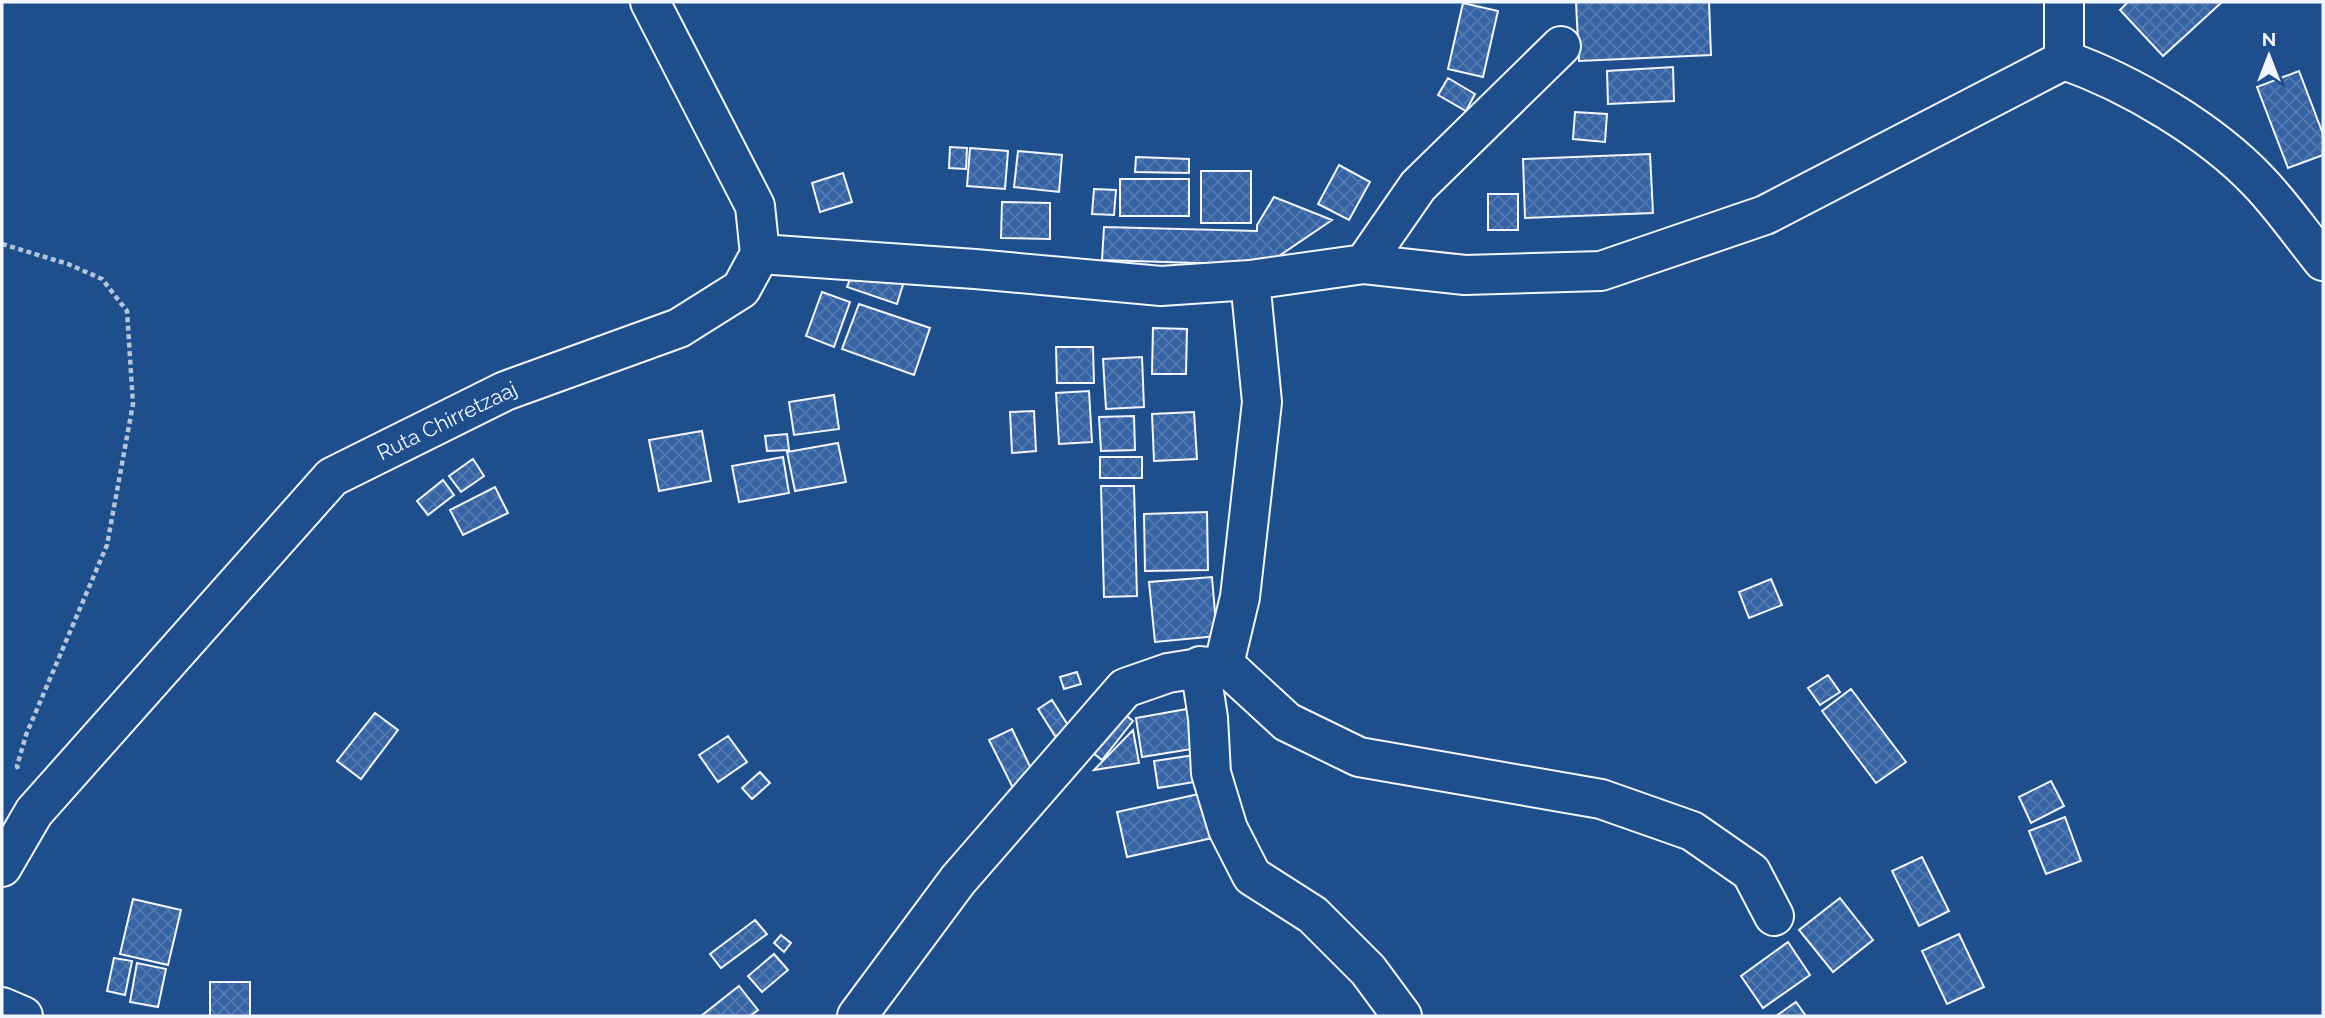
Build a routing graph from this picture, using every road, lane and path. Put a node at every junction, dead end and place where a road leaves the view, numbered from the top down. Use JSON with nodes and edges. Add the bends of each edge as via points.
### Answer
{"nodes":[{"id":1,"x":650,"y":2,"type":"edge"},
{"id":2,"x":2064,"y":2,"type":"edge"},
{"id":3,"x":1562,"y":46,"type":"dead end"},
{"id":4,"x":2064,"y":60,"type":"junction"},
{"id":5,"x":2,"y":244,"type":"edge"},
{"id":6,"x":760,"y":254,"type":"junction"},
{"id":7,"x":2323,"y":261,"type":"edge"},
{"id":8,"x":1364,"y":264,"type":"junction"},
{"id":9,"x":1250,"y":280,"type":"junction"},
{"id":10,"x":1212,"y":665,"type":"junction"},
{"id":11,"x":34,"y":811,"type":"junction"},
{"id":12,"x":2,"y":867,"type":"edge"},
{"id":13,"x":1774,"y":916,"type":"dead end"},
{"id":14,"x":2,"y":1007,"type":"edge"},
{"id":15,"x":23,"y":1016,"type":"edge"},
{"id":16,"x":857,"y":1016,"type":"edge"},
{"id":17,"x":1402,"y":1016,"type":"edge"}],
"edges":[{"from":1,"to":6,"type":"street","via":[[755,206]]},
{"from":2,"to":4,"type":"street"},
{"from":3,"to":8,"type":"street","via":[[1418,186]]},
{"from":4,"to":7,"type":"street","via":[[2099,72],[2202,132],[2258,181]]},
{"from":4,"to":8,"type":"street","via":[[1765,215],[1601,271],[1465,275]]},
{"from":5,"to":11,"type":"path","via":[[102,279],[127,311],[133,404],[107,545],[17,766]]},
{"from":6,"to":9,"type":"street","via":[[1161,286]]},
{"from":6,"to":11,"type":"street","name":"Ruta Chirretzaaj","via":[[741,289],[679,328],[505,391],[332,477]]},
{"from":8,"to":9,"type":"street"},
{"from":9,"to":10,"type":"street","via":[[1262,402],[1240,597]]},
{"from":10,"to":13,"type":"street","via":[[1287,723],[1359,757],[1601,799],[1692,831],[1751,872]]},
{"from":10,"to":16,"type":"street","via":[[1168,673],[1125,688],[958,880]]},
{"from":10,"to":17,"type":"street","via":[[1208,718],[1211,773],[1228,829],[1252,876],[1312,915],[1368,970]]},
{"from":11,"to":12,"type":"street","name":"Ruta Chirretzaaj"},
{"from":14,"to":15,"type":"street"}]}
